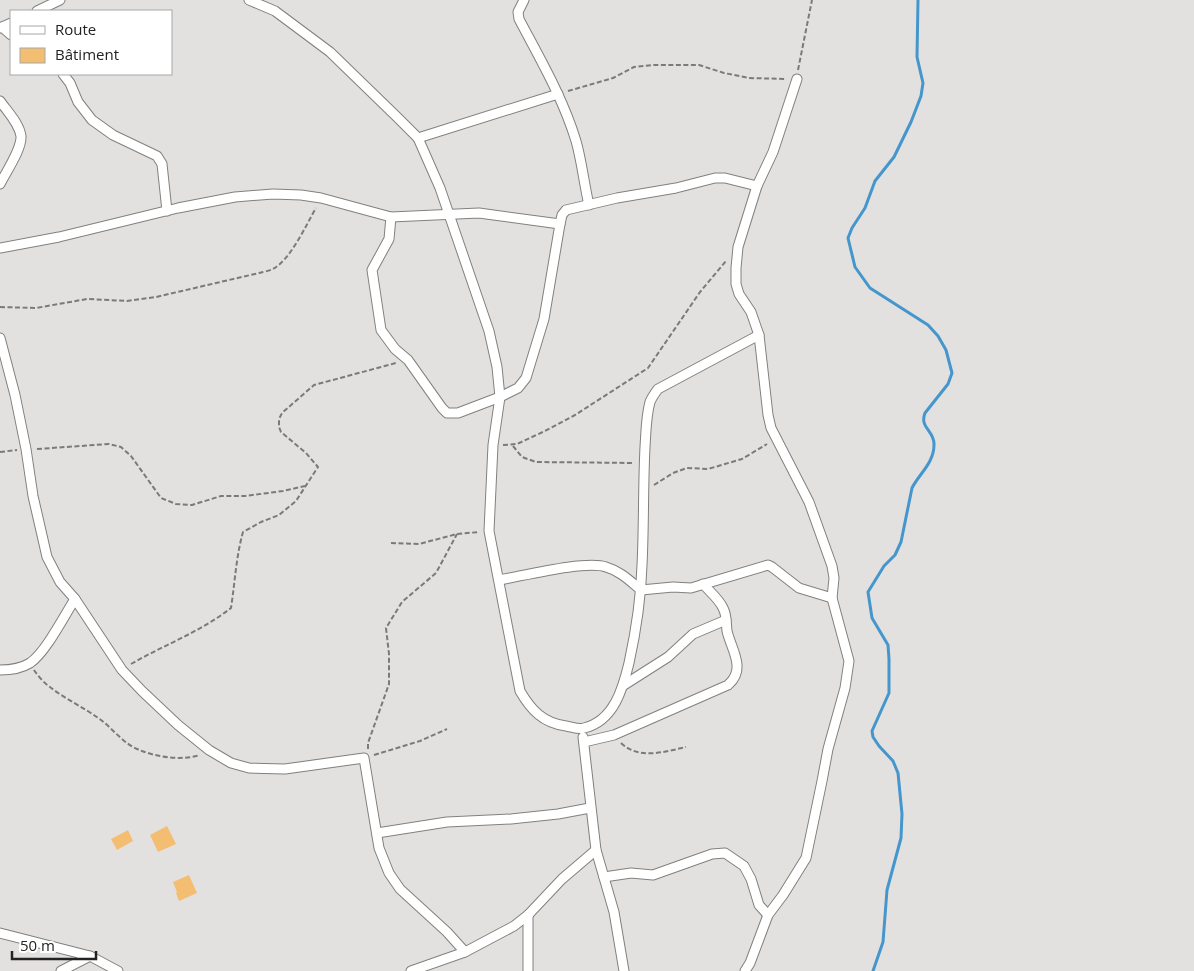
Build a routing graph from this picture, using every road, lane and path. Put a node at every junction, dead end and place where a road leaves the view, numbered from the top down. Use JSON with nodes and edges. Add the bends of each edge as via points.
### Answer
{"nodes":[{"id":1,"x":60,"y":0,"type":"edge"},
{"id":2,"x":249,"y":0,"type":"edge"},
{"id":3,"x":524,"y":0,"type":"edge"},
{"id":4,"x":812,"y":0,"type":"edge"},
{"id":5,"x":39,"y":10,"type":"edge"},
{"id":6,"x":64,"y":75,"type":"edge"},
{"id":7,"x":797,"y":79,"type":"junction"},
{"id":8,"x":558,"y":94,"type":"junction"},
{"id":9,"x":0,"y":101,"type":"edge"},
{"id":10,"x":418,"y":138,"type":"junction"},
{"id":11,"x":0,"y":184,"type":"edge"},
{"id":12,"x":757,"y":186,"type":"junction"},
{"id":13,"x":321,"y":198,"type":"junction"},
{"id":14,"x":589,"y":205,"type":"junction"},
{"id":15,"x":167,"y":211,"type":"junction"},
{"id":16,"x":450,"y":214,"type":"junction"},
{"id":17,"x":391,"y":217,"type":"junction"},
{"id":18,"x":560,"y":224,"type":"junction"},
{"id":19,"x":738,"y":247,"type":"junction"},
{"id":20,"x":0,"y":248,"type":"edge"},
{"id":21,"x":0,"y":307,"type":"edge"},
{"id":22,"x":759,"y":335,"type":"junction"},
{"id":23,"x":0,"y":338,"type":"edge"},
{"id":24,"x":408,"y":360,"type":"junction"},
{"id":25,"x":500,"y":397,"type":"junction"},
{"id":26,"x":776,"y":438,"type":"junction"},
{"id":27,"x":493,"y":444,"type":"junction"},
{"id":28,"x":513,"y":445,"type":"junction"},
{"id":29,"x":26,"y":450,"type":"junction"},
{"id":30,"x":0,"y":452,"type":"edge"},
{"id":31,"x":644,"y":463,"type":"junction"},
{"id":32,"x":305,"y":486,"type":"junction"},
{"id":33,"x":642,"y":494,"type":"junction"},
{"id":34,"x":488,"y":531,"type":"junction"},
{"id":35,"x":457,"y":534,"type":"junction"},
{"id":36,"x":390,"y":543,"type":"dead end"},
{"id":37,"x":499,"y":580,"type":"junction"},
{"id":38,"x":703,"y":584,"type":"junction"},
{"id":39,"x":641,"y":590,"type":"junction"},
{"id":40,"x":832,"y":598,"type":"junction"},
{"id":41,"x":74,"y":599,"type":"junction"},
{"id":42,"x":726,"y":620,"type":"junction"},
{"id":43,"x":30,"y":663,"type":"junction"},
{"id":44,"x":0,"y":670,"type":"edge"},
{"id":45,"x":122,"y":670,"type":"junction"},
{"id":46,"x":624,"y":685,"type":"junction"},
{"id":47,"x":447,"y":729,"type":"dead end"},
{"id":48,"x":582,"y":729,"type":"junction"},
{"id":49,"x":614,"y":735,"type":"junction"},
{"id":50,"x":584,"y":742,"type":"junction"},
{"id":51,"x":686,"y":748,"type":"dead end"},
{"id":52,"x":209,"y":750,"type":"junction"},
{"id":53,"x":366,"y":757,"type":"junction"},
{"id":54,"x":590,"y":808,"type":"junction"},
{"id":55,"x":377,"y":833,"type":"junction"},
{"id":56,"x":596,"y":850,"type":"junction"},
{"id":57,"x":604,"y":877,"type":"junction"},
{"id":58,"x":528,"y":915,"type":"junction"},
{"id":59,"x":768,"y":915,"type":"junction"},
{"id":60,"x":0,"y":932,"type":"edge"},
{"id":61,"x":465,"y":952,"type":"junction"},
{"id":62,"x":90,"y":956,"type":"junction"},
{"id":63,"x":61,"y":971,"type":"edge"},
{"id":64,"x":118,"y":971,"type":"edge"},
{"id":65,"x":411,"y":971,"type":"edge"},
{"id":66,"x":528,"y":971,"type":"edge"},
{"id":67,"x":624,"y":971,"type":"edge"},
{"id":68,"x":745,"y":971,"type":"edge"}],
"edges":[{"from":1,"to":5,"type":"street"},
{"from":2,"to":10,"type":"street","via":[[275,11],[330,52]]},
{"from":3,"to":8,"type":"street","via":[[518,12],[519,19]]},
{"from":4,"to":7,"type":"path"},
{"from":6,"to":15,"type":"street","via":[[92,120],[113,135],[157,156],[162,164]]},
{"from":7,"to":8,"type":"path","via":[[749,78],[699,65],[654,65],[634,68],[613,78]]},
{"from":7,"to":12,"type":"street","via":[[773,152]]},
{"from":8,"to":10,"type":"street"},
{"from":8,"to":14,"type":"street","via":[[582,162]]},
{"from":9,"to":11,"type":"street","via":[[21,136]]},
{"from":10,"to":16,"type":"street"},
{"from":12,"to":14,"type":"street","via":[[716,178]]},
{"from":12,"to":19,"type":"street"},
{"from":13,"to":15,"type":"street","via":[[243,196]]},
{"from":13,"to":17,"type":"street"},
{"from":13,"to":21,"type":"path","via":[[292,249],[273,269],[147,299],[87,299],[36,308]]},
{"from":14,"to":18,"type":"street","via":[[566,210]]},
{"from":15,"to":20,"type":"street"},
{"from":16,"to":17,"type":"street"},
{"from":16,"to":18,"type":"street","via":[[479,213]]},
{"from":16,"to":25,"type":"street","via":[[488,331]]},
{"from":17,"to":24,"type":"street","via":[[389,239],[374,264],[371,276],[381,330]]},
{"from":18,"to":25,"type":"street","via":[[544,318],[526,378],[518,388]]},
{"from":19,"to":22,"type":"street","via":[[736,284]]},
{"from":19,"to":28,"type":"path","via":[[700,292],[648,368],[575,414]]},
{"from":22,"to":26,"type":"street","via":[[768,415]]},
{"from":22,"to":31,"type":"street","via":[[658,390],[648,413]]},
{"from":23,"to":29,"type":"street"},
{"from":24,"to":25,"type":"street","via":[[447,413],[458,413]]},
{"from":24,"to":32,"type":"path","via":[[314,385],[282,413],[279,419],[282,432],[318,467]]},
{"from":25,"to":27,"type":"street"},
{"from":26,"to":33,"type":"path","via":[[742,459],[723,466],[687,468],[673,473]]},
{"from":26,"to":40,"type":"street","via":[[809,502],[832,566]]},
{"from":27,"to":28,"type":"path"},
{"from":27,"to":34,"type":"street"},
{"from":28,"to":31,"type":"path","via":[[522,457],[536,462]]},
{"from":29,"to":30,"type":"path"},
{"from":29,"to":32,"type":"path","via":[[109,444],[121,447],[161,498],[176,504],[192,506],[221,496],[245,496]]},
{"from":29,"to":41,"type":"street","via":[[48,557],[60,582]]},
{"from":31,"to":33,"type":"street"},
{"from":32,"to":45,"type":"path","via":[[296,501],[279,515],[243,532],[230,608],[186,637]]},
{"from":33,"to":39,"type":"street"},
{"from":34,"to":35,"type":"path"},
{"from":34,"to":37,"type":"street"},
{"from":35,"to":36,"type":"path","via":[[419,544]]},
{"from":35,"to":53,"type":"path","via":[[436,573],[402,602],[386,628],[390,684]]},
{"from":37,"to":39,"type":"street","via":[[588,564],[618,572]]},
{"from":37,"to":48,"type":"street","via":[[520,692],[539,717],[556,725]]},
{"from":38,"to":39,"type":"street","via":[[690,588]]},
{"from":38,"to":40,"type":"street","via":[[768,565],[800,588]]},
{"from":38,"to":42,"type":"street","via":[[722,606]]},
{"from":39,"to":46,"type":"street"},
{"from":40,"to":59,"type":"street","via":[[849,661],[848,675],[828,748],[806,858]]},
{"from":41,"to":43,"type":"street"},
{"from":41,"to":45,"type":"street"},
{"from":42,"to":46,"type":"street","via":[[693,634],[668,657]]},
{"from":42,"to":49,"type":"street","via":[[738,661],[732,682]]},
{"from":43,"to":44,"type":"street"},
{"from":43,"to":52,"type":"path","via":[[50,687],[87,710],[136,749],[176,758],[197,756]]},
{"from":45,"to":52,"type":"street","via":[[178,725]]},
{"from":46,"to":48,"type":"street","via":[[607,714]]},
{"from":47,"to":53,"type":"path","via":[[420,741]]},
{"from":48,"to":50,"type":"street"},
{"from":49,"to":50,"type":"street"},
{"from":49,"to":51,"type":"path","via":[[626,747],[640,753]]},
{"from":50,"to":54,"type":"street"},
{"from":52,"to":53,"type":"street","via":[[231,763],[249,768],[285,770]]},
{"from":53,"to":55,"type":"street"},
{"from":54,"to":55,"type":"street","via":[[511,819],[447,822]]},
{"from":54,"to":56,"type":"street"},
{"from":55,"to":61,"type":"street","via":[[389,873],[400,889],[448,932]]},
{"from":56,"to":57,"type":"street"},
{"from":56,"to":58,"type":"street","via":[[562,879]]},
{"from":57,"to":59,"type":"street","via":[[631,873],[653,876],[712,854],[725,853],[744,866],[759,905]]},
{"from":57,"to":67,"type":"street"},
{"from":58,"to":61,"type":"street"},
{"from":58,"to":66,"type":"street"},
{"from":59,"to":68,"type":"street"},
{"from":60,"to":62,"type":"street"},
{"from":61,"to":65,"type":"street"},
{"from":62,"to":63,"type":"street"},
{"from":62,"to":64,"type":"street"}]}
